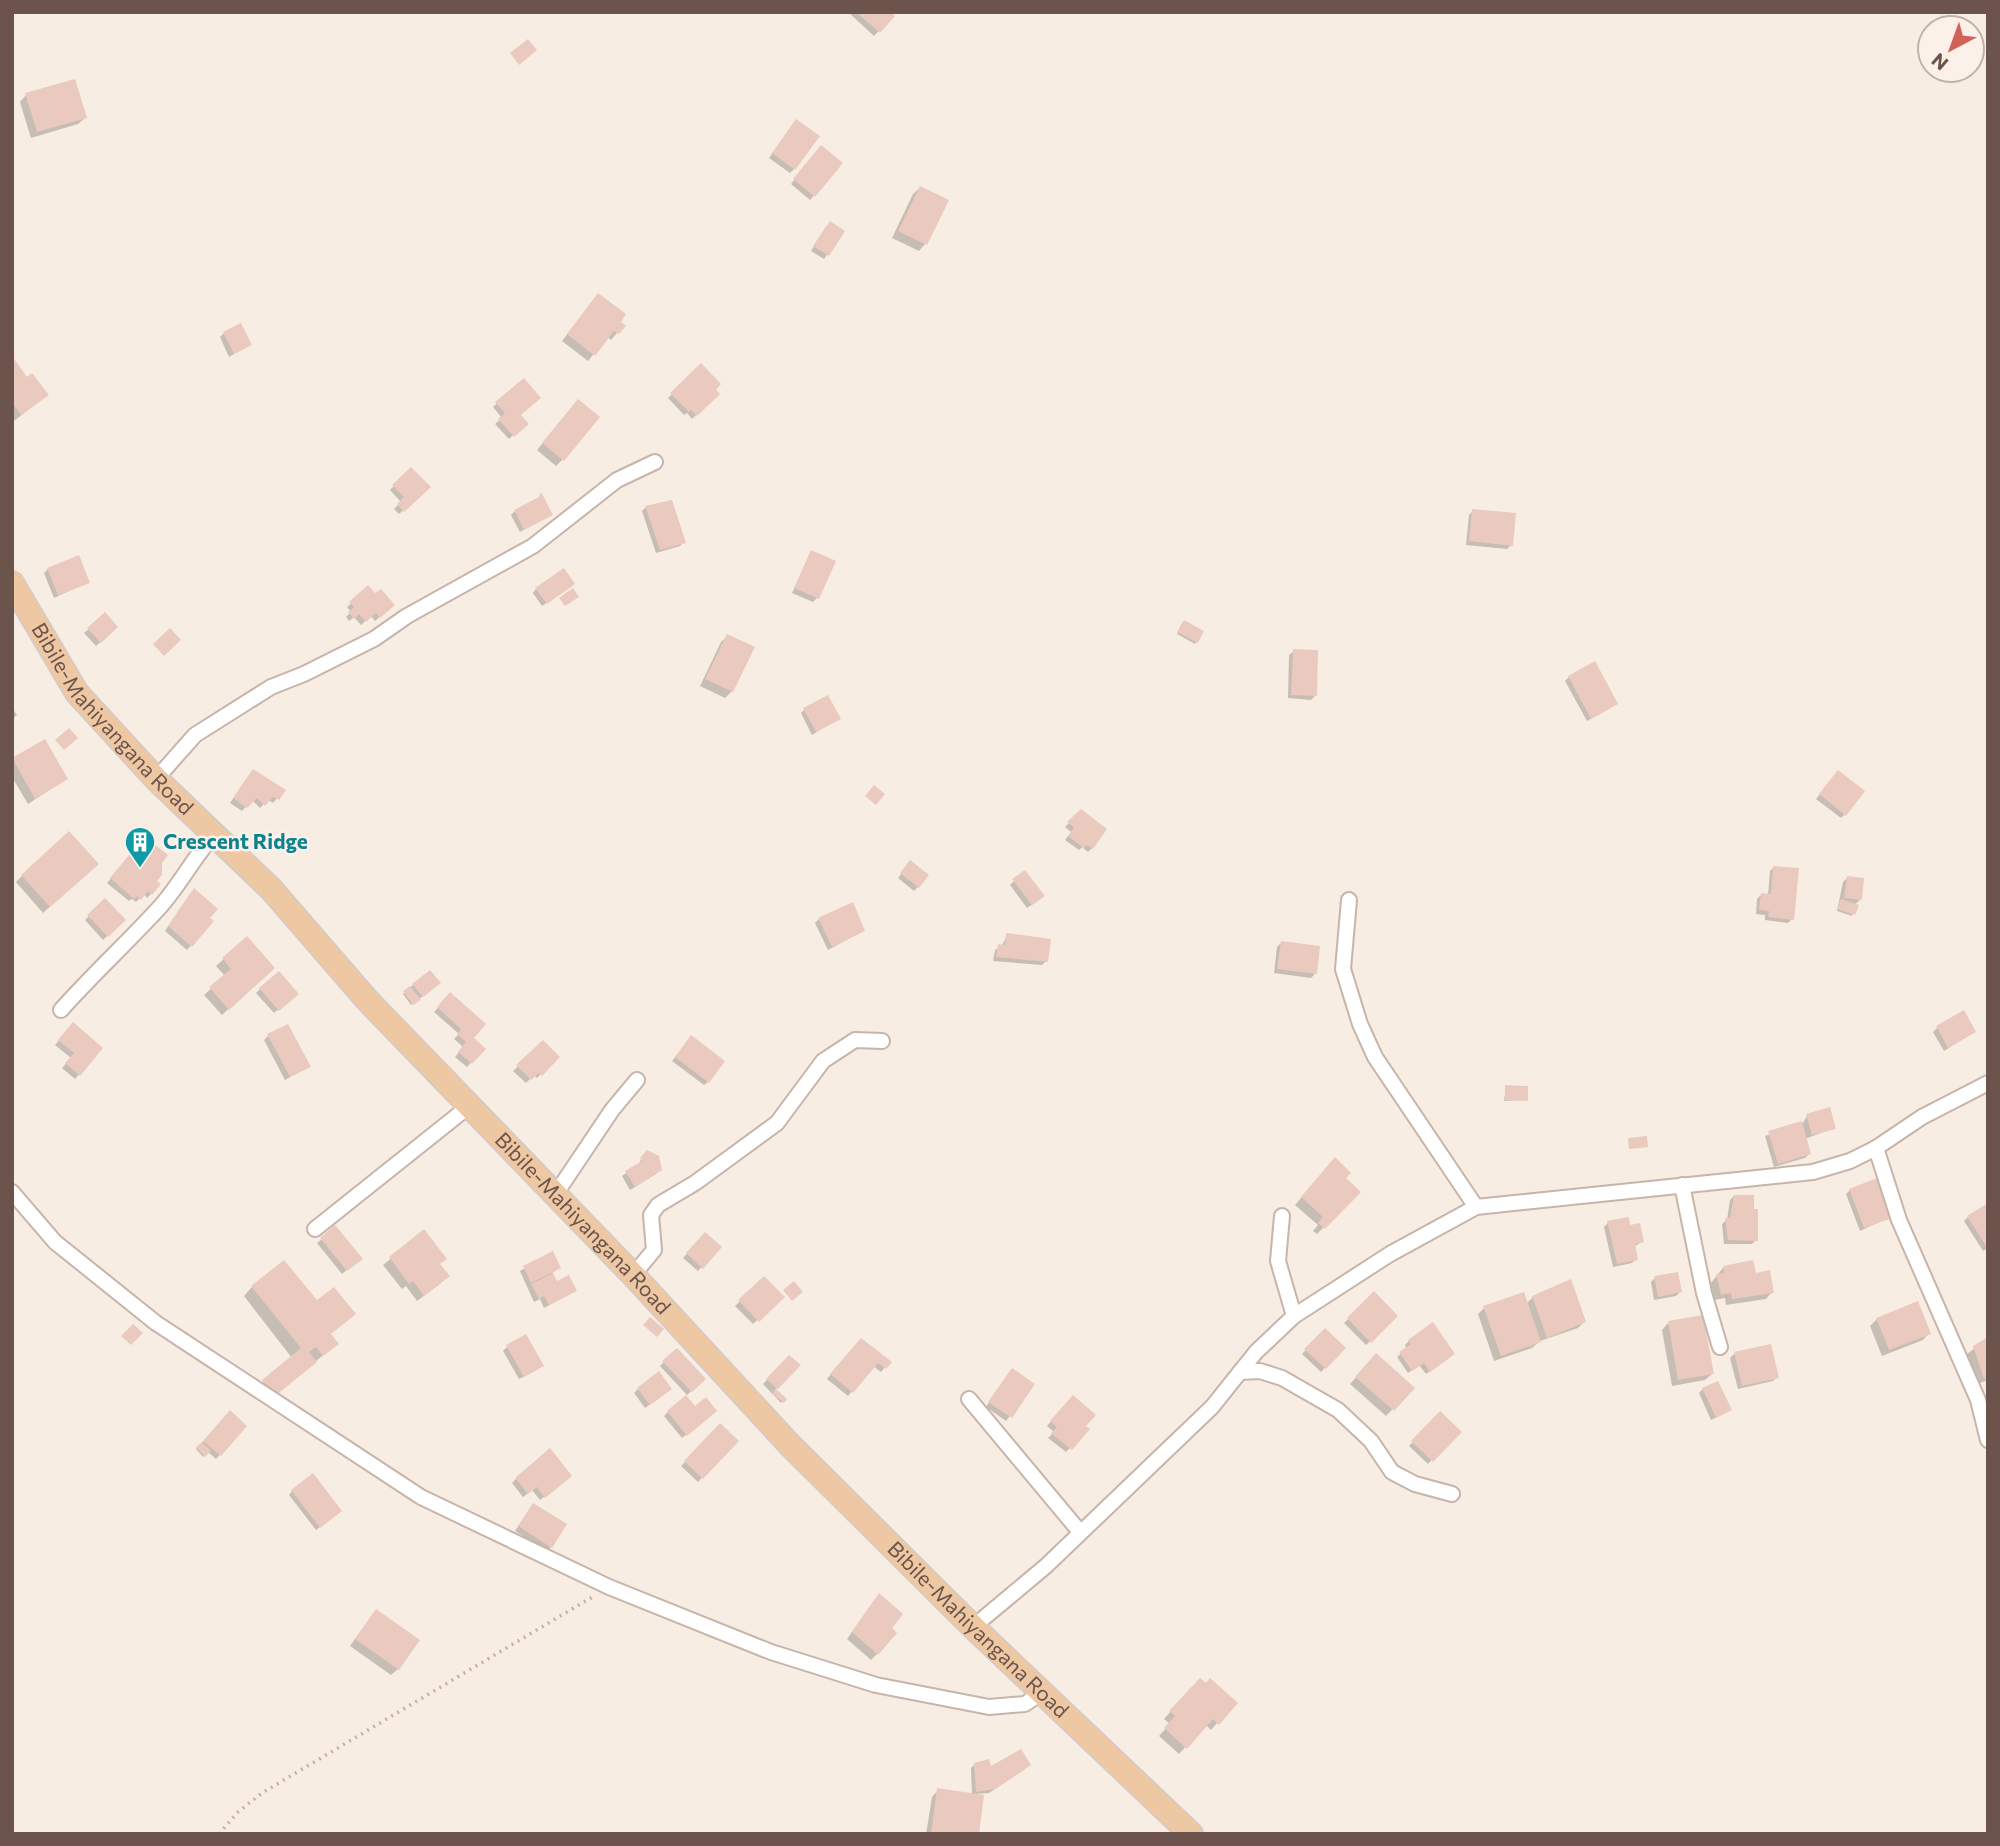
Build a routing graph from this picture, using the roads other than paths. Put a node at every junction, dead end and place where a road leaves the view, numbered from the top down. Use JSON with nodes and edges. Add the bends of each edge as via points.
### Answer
{"nodes":[{"id":1,"x":655,"y":462,"type":"dead end"},
{"id":2,"x":12,"y":583,"type":"edge"},
{"id":3,"x":156,"y":779,"type":"junction"},
{"id":4,"x":214,"y":835,"type":"junction"},
{"id":5,"x":1349,"y":900,"type":"dead end"},
{"id":6,"x":61,"y":1010,"type":"dead end"},
{"id":7,"x":882,"y":1041,"type":"dead end"},
{"id":8,"x":637,"y":1080,"type":"dead end"},
{"id":9,"x":1985,"y":1084,"type":"edge"},
{"id":10,"x":1988,"y":1100,"type":"edge"},
{"id":11,"x":468,"y":1107,"type":"junction"},
{"id":12,"x":1876,"y":1148,"type":"junction"},
{"id":13,"x":1682,"y":1185,"type":"junction"},
{"id":14,"x":12,"y":1192,"type":"edge"},
{"id":15,"x":555,"y":1195,"type":"junction"},
{"id":16,"x":1476,"y":1207,"type":"junction"},
{"id":17,"x":1282,"y":1216,"type":"dead end"},
{"id":18,"x":315,"y":1229,"type":"dead end"},
{"id":19,"x":633,"y":1275,"type":"junction"},
{"id":20,"x":1294,"y":1316,"type":"junction"},
{"id":21,"x":1720,"y":1347,"type":"dead end"},
{"id":22,"x":1240,"y":1372,"type":"junction"},
{"id":23,"x":969,"y":1399,"type":"dead end"},
{"id":24,"x":1988,"y":1440,"type":"edge"},
{"id":25,"x":1452,"y":1493,"type":"dead end"},
{"id":26,"x":1080,"y":1532,"type":"junction"},
{"id":27,"x":973,"y":1627,"type":"junction"},
{"id":28,"x":1042,"y":1692,"type":"junction"},
{"id":29,"x":1189,"y":1833,"type":"edge"}],
"edges":[{"from":1,"to":3,"type":"street","via":[[617,480],[533,546],[374,639],[271,687],[195,735]]},
{"from":2,"to":3,"type":"main road","name":"Bibile-Mahiyangana Road","via":[[77,693]]},
{"from":3,"to":4,"type":"main road","name":"Bibile-Mahiyangana Road"},
{"from":4,"to":6,"type":"street","via":[[166,899]]},
{"from":4,"to":11,"type":"main road","name":"Bibile-Mahiyangana Road","via":[[271,889]]},
{"from":5,"to":16,"type":"street","via":[[1343,969],[1360,1024],[1387,1077]]},
{"from":7,"to":19,"type":"street","via":[[855,1040],[823,1061],[777,1123],[658,1205],[651,1214],[654,1250]]},
{"from":8,"to":15,"type":"street"},
{"from":9,"to":10,"type":"street"},
{"from":9,"to":12,"type":"street"},
{"from":11,"to":15,"type":"main road","name":"Bibile-Mahiyangana Road"},
{"from":11,"to":18,"type":"street"},
{"from":12,"to":13,"type":"street","via":[[1813,1172]]},
{"from":12,"to":24,"type":"street","via":[[1899,1220],[1978,1400]]},
{"from":13,"to":16,"type":"street"},
{"from":13,"to":21,"type":"street"},
{"from":14,"to":28,"type":"street","via":[[55,1242],[168,1331],[421,1497],[609,1587],[771,1652],[876,1685],[989,1707],[1025,1704]]},
{"from":15,"to":19,"type":"main road","name":"Bibile-Mahiyangana Road"},
{"from":16,"to":20,"type":"street","via":[[1390,1254]]},
{"from":17,"to":20,"type":"street","via":[[1278,1261]]},
{"from":19,"to":27,"type":"main road","name":"Bibile-Mahiyangana Road","via":[[789,1444]]},
{"from":20,"to":22,"type":"street"},
{"from":22,"to":25,"type":"street","via":[[1260,1371],[1282,1378],[1338,1410],[1371,1441],[1392,1472],[1415,1484]]},
{"from":22,"to":26,"type":"street","via":[[1212,1407]]},
{"from":23,"to":26,"type":"street"},
{"from":26,"to":27,"type":"street"},
{"from":27,"to":28,"type":"main road","name":"Bibile-Mahiyangana Road"},
{"from":28,"to":29,"type":"main road","name":"Bibile-Mahiyangana Road"}]}
